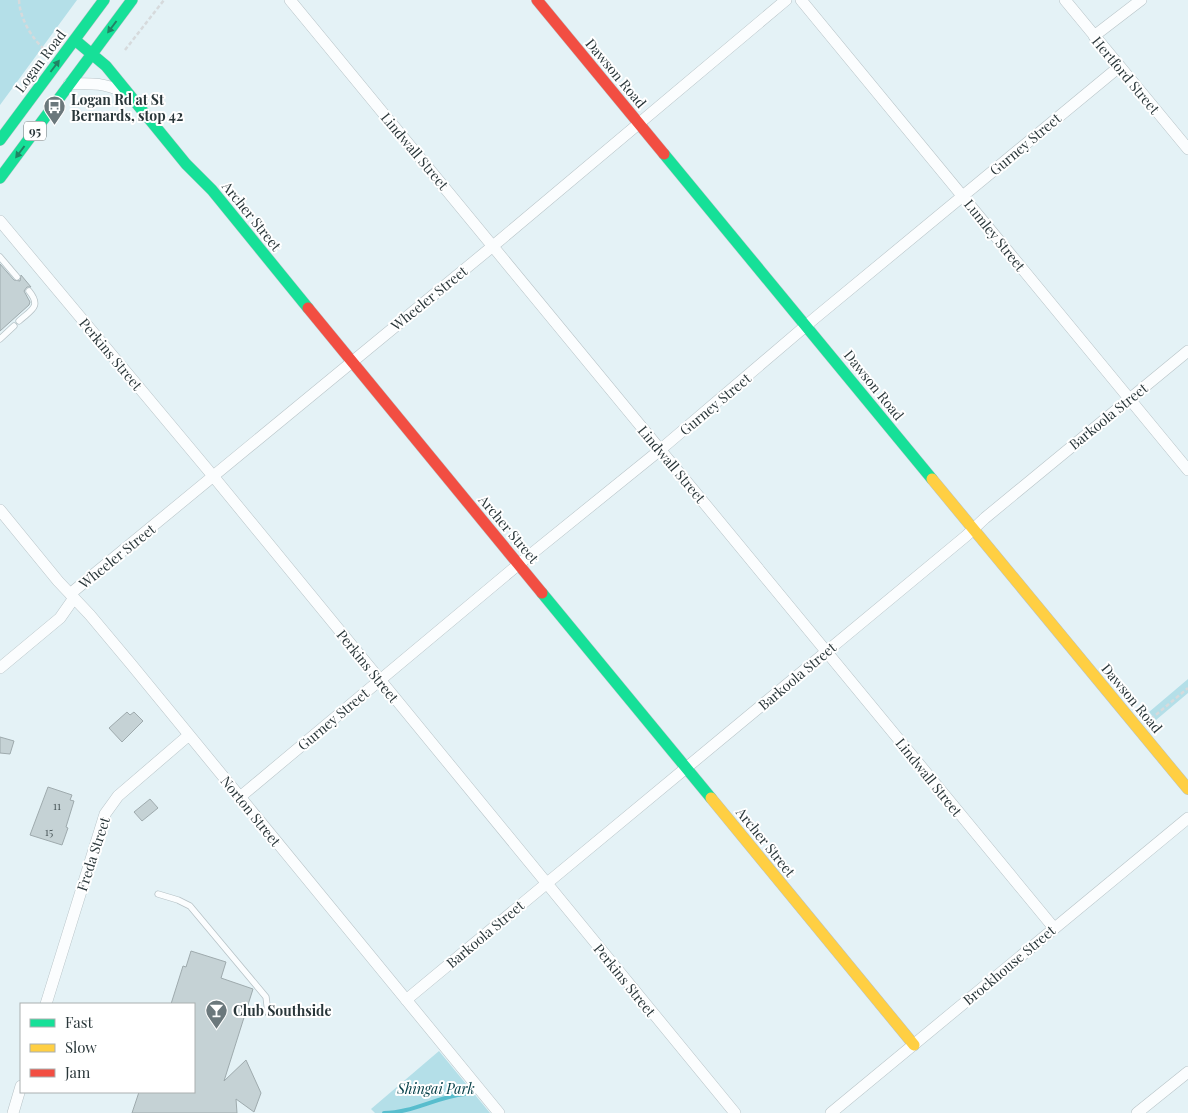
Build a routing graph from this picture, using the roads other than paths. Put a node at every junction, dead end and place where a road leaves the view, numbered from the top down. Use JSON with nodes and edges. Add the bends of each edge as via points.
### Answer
{"nodes":[{"id":1,"x":104,"y":0,"type":"edge"},
{"id":2,"x":132,"y":0,"type":"edge"},
{"id":3,"x":290,"y":0,"type":"edge"},
{"id":4,"x":537,"y":0,"type":"edge"},
{"id":5,"x":786,"y":0,"type":"edge"},
{"id":6,"x":801,"y":0,"type":"edge"},
{"id":7,"x":1065,"y":0,"type":"edge"},
{"id":8,"x":1140,"y":0,"type":"edge"},
{"id":9,"x":1094,"y":36,"type":"junction"},
{"id":10,"x":74,"y":40,"type":"junction"},
{"id":11,"x":92,"y":54,"type":"junction"},
{"id":12,"x":1119,"y":67,"type":"junction"},
{"id":13,"x":69,"y":84,"type":"junction"},
{"id":14,"x":129,"y":93,"type":"junction"},
{"id":15,"x":639,"y":124,"type":"junction"},
{"id":16,"x":0,"y":140,"type":"edge"},
{"id":17,"x":1188,"y":149,"type":"edge"},
{"id":18,"x":0,"y":178,"type":"edge"},
{"id":19,"x":962,"y":196,"type":"junction"},
{"id":20,"x":0,"y":221,"type":"edge"},
{"id":21,"x":493,"y":246,"type":"junction"},
{"id":22,"x":0,"y":257,"type":"edge"},
{"id":23,"x":17,"y":277,"type":"dead end"},
{"id":24,"x":29,"y":291,"type":"dead end"},
{"id":25,"x":19,"y":321,"type":"dead end"},
{"id":26,"x":14,"y":326,"type":"dead end"},
{"id":27,"x":807,"y":326,"type":"junction"},
{"id":28,"x":0,"y":339,"type":"edge"},
{"id":29,"x":1188,"y":351,"type":"edge"},
{"id":30,"x":351,"y":362,"type":"junction"},
{"id":31,"x":1129,"y":399,"type":"junction"},
{"id":32,"x":660,"y":450,"type":"junction"},
{"id":33,"x":1188,"y":470,"type":"edge"},
{"id":34,"x":213,"y":476,"type":"junction"},
{"id":35,"x":0,"y":510,"type":"edge"},
{"id":36,"x":972,"y":528,"type":"junction"},
{"id":37,"x":519,"y":564,"type":"junction"},
{"id":38,"x":72,"y":596,"type":"junction"},
{"id":39,"x":827,"y":652,"type":"junction"},
{"id":40,"x":0,"y":668,"type":"edge"},
{"id":41,"x":379,"y":680,"type":"junction"},
{"id":42,"x":189,"y":735,"type":"junction"},
{"id":43,"x":686,"y":768,"type":"junction"},
{"id":44,"x":1188,"y":789,"type":"edge"},
{"id":45,"x":240,"y":797,"type":"junction"},
{"id":46,"x":1188,"y":818,"type":"edge"},
{"id":47,"x":546,"y":884,"type":"junction"},
{"id":48,"x":158,"y":894,"type":"dead end"},
{"id":49,"x":1054,"y":928,"type":"junction"},
{"id":50,"x":406,"y":1000,"type":"junction"},
{"id":51,"x":46,"y":1003,"type":"edge"},
{"id":52,"x":268,"y":1013,"type":"dead end"},
{"id":53,"x":914,"y":1045,"type":"junction"},
{"id":54,"x":1188,"y":1072,"type":"edge"},
{"id":55,"x":20,"y":1089,"type":"edge"},
{"id":56,"x":13,"y":1113,"type":"edge"},
{"id":57,"x":499,"y":1113,"type":"edge"},
{"id":58,"x":734,"y":1113,"type":"edge"},
{"id":59,"x":831,"y":1113,"type":"edge"},
{"id":60,"x":1137,"y":1113,"type":"edge"}],
"edges":[{"from":1,"to":10,"type":"main road","name":"Logan Road","number":"95"},
{"from":2,"to":11,"type":"main road","number":"95","one_way":true},
{"from":3,"to":21,"type":"street","name":"Lindwall Street"},
{"from":4,"to":15,"type":"main road","name":"Dawson Road"},
{"from":5,"to":15,"type":"street","name":"Wheeler Street"},
{"from":6,"to":19,"type":"street","name":"Lumley Street"},
{"from":7,"to":9,"type":"street","name":"Hertford Street"},
{"from":8,"to":9,"type":"street"},
{"from":9,"to":12,"type":"street","name":"Hertford Street"},
{"from":10,"to":11,"type":"main road","name":"Archer Street"},
{"from":16,"to":10,"type":"main road","name":"Logan Road","number":"95","one_way":true},
{"from":11,"to":13,"type":"main road","number":"95"},
{"from":11,"to":14,"type":"main road","name":"Archer Street"},
{"from":12,"to":17,"type":"street","name":"Hertford Street"},
{"from":12,"to":19,"type":"street","name":"Gurney Street"},
{"from":13,"to":14,"type":"street","via":[[98,83]]},
{"from":13,"to":18,"type":"main road","number":"95","one_way":true},
{"from":14,"to":30,"type":"main road","name":"Archer Street"},
{"from":15,"to":21,"type":"street","name":"Wheeler Street"},
{"from":15,"to":27,"type":"main road","name":"Dawson Road"},
{"from":19,"to":27,"type":"street","name":"Gurney Street"},
{"from":19,"to":31,"type":"street","name":"Lumley Street"},
{"from":20,"to":34,"type":"street","name":"Perkins Street"},
{"from":21,"to":30,"type":"street","name":"Wheeler Street"},
{"from":21,"to":32,"type":"street","name":"Lindwall Street"},
{"from":22,"to":23,"type":"lane"},
{"from":24,"to":25,"type":"lane","via":[[36,303]]},
{"from":26,"to":28,"type":"lane"},
{"from":27,"to":32,"type":"street","name":"Gurney Street"},
{"from":27,"to":36,"type":"main road","name":"Dawson Road"},
{"from":29,"to":31,"type":"street","name":"Barkoola Street"},
{"from":30,"to":34,"type":"street","name":"Wheeler Street"},
{"from":30,"to":37,"type":"main road","name":"Archer Street"},
{"from":31,"to":33,"type":"street","name":"Lumley Street"},
{"from":31,"to":36,"type":"street","name":"Barkoola Street"},
{"from":32,"to":37,"type":"street","name":"Gurney Street"},
{"from":32,"to":39,"type":"street","name":"Lindwall Street"},
{"from":34,"to":38,"type":"street","name":"Wheeler Street"},
{"from":34,"to":41,"type":"street","name":"Perkins Street"},
{"from":35,"to":38,"type":"street","name":"Norton Street"},
{"from":36,"to":39,"type":"street","name":"Barkoola Street"},
{"from":36,"to":44,"type":"main road","name":"Dawson Road"},
{"from":37,"to":41,"type":"street","name":"Gurney Street"},
{"from":37,"to":43,"type":"main road","name":"Archer Street"},
{"from":38,"to":40,"type":"street","name":"Wheeler Street","via":[[60,618]]},
{"from":38,"to":42,"type":"street","name":"Norton Street"},
{"from":39,"to":43,"type":"street","name":"Barkoola Street"},
{"from":39,"to":49,"type":"street","name":"Lindwall Street"},
{"from":41,"to":45,"type":"street","name":"Gurney Street"},
{"from":41,"to":47,"type":"street","name":"Perkins Street"},
{"from":42,"to":45,"type":"street","name":"Norton Street"},
{"from":42,"to":51,"type":"street","name":"Freda Street","via":[[118,796],[105,814]]},
{"from":43,"to":47,"type":"street","name":"Barkoola Street"},
{"from":43,"to":53,"type":"main road","name":"Archer Street"},
{"from":45,"to":50,"type":"street","name":"Norton Street"},
{"from":46,"to":49,"type":"street","name":"Brockhouse Street"},
{"from":47,"to":50,"type":"street","name":"Barkoola Street"},
{"from":47,"to":58,"type":"street","name":"Perkins Street"},
{"from":48,"to":52,"type":"lane","via":[[190,906],[266,997]]},
{"from":49,"to":53,"type":"street","name":"Brockhouse Street"},
{"from":50,"to":57,"type":"street","name":"Norton Street"},
{"from":53,"to":59,"type":"street","name":"Brockhouse Street"},
{"from":54,"to":60,"type":"street"},
{"from":55,"to":56,"type":"street"}]}
